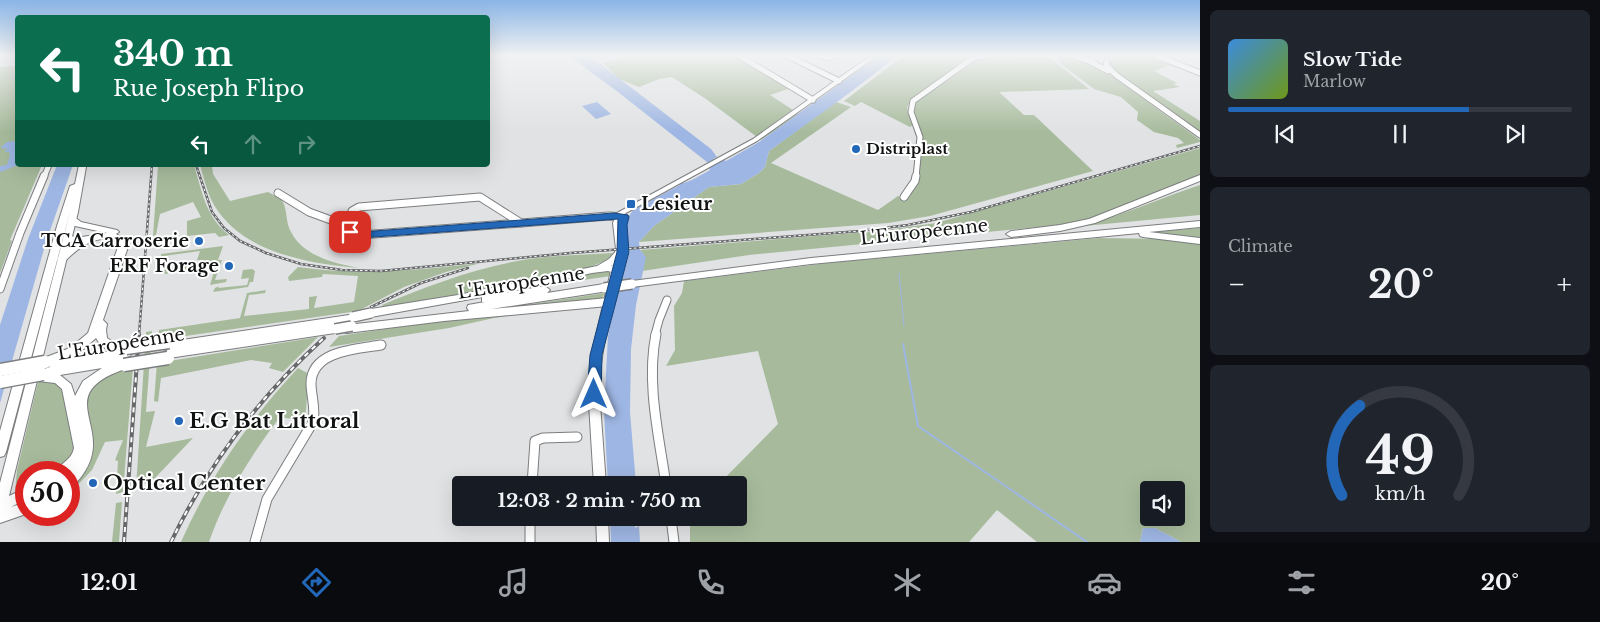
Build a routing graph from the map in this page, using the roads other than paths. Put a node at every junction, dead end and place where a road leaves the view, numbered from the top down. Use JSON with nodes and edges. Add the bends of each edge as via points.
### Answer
{"nodes":[{"id":1,"x":782,"y":81,"type":"edge"},
{"id":2,"x":941,"y":81,"type":"edge"},
{"id":3,"x":839,"y":82,"type":"edge"},
{"id":4,"x":1126,"y":82,"type":"edge"},
{"id":5,"x":813,"y":100,"type":"junction"},
{"id":6,"x":1200,"y":136,"type":"edge"},
{"id":7,"x":47,"y":167,"type":"edge"},
{"id":8,"x":82,"y":167,"type":"edge"},
{"id":9,"x":82,"y":167,"type":"edge"},
{"id":10,"x":1200,"y":180,"type":"edge"},
{"id":11,"x":278,"y":193,"type":"dead end"},
{"id":12,"x":904,"y":197,"type":"dead end"},
{"id":13,"x":68,"y":205,"type":"junction"},
{"id":14,"x":622,"y":217,"type":"junction"},
{"id":15,"x":73,"y":219,"type":"junction"},
{"id":16,"x":1200,"y":219,"type":"edge"},
{"id":17,"x":521,"y":223,"type":"junction"},
{"id":18,"x":1200,"y":224,"type":"edge"},
{"id":19,"x":350,"y":226,"type":"junction"},
{"id":20,"x":102,"y":234,"type":"junction"},
{"id":21,"x":68,"y":238,"type":"junction"},
{"id":22,"x":1200,"y":241,"type":"edge"},
{"id":23,"x":926,"y":244,"type":"junction"},
{"id":24,"x":975,"y":244,"type":"junction"},
{"id":25,"x":620,"y":252,"type":"junction"},
{"id":26,"x":58,"y":256,"type":"junction"},
{"id":27,"x":592,"y":270,"type":"junction"},
{"id":28,"x":616,"y":273,"type":"junction"},
{"id":29,"x":656,"y":277,"type":"junction"},
{"id":30,"x":605,"y":284,"type":"junction"},
{"id":31,"x":0,"y":289,"type":"edge"},
{"id":32,"x":666,"y":300,"type":"dead end"},
{"id":33,"x":609,"y":303,"type":"junction"},
{"id":34,"x":368,"y":315,"type":"junction"},
{"id":35,"x":351,"y":323,"type":"junction"},
{"id":36,"x":290,"y":332,"type":"junction"},
{"id":37,"x":381,"y":345,"type":"dead end"},
{"id":38,"x":169,"y":350,"type":"junction"},
{"id":39,"x":125,"y":357,"type":"junction"},
{"id":40,"x":0,"y":370,"type":"edge"},
{"id":41,"x":44,"y":370,"type":"junction"},
{"id":42,"x":0,"y":374,"type":"edge"},
{"id":43,"x":0,"y":382,"type":"edge"},
{"id":44,"x":0,"y":386,"type":"edge"},
{"id":45,"x":577,"y":437,"type":"dead end"},
{"id":46,"x":0,"y":452,"type":"edge"},
{"id":47,"x":74,"y":461,"type":"edge"},
{"id":48,"x":80,"y":467,"type":"edge"},
{"id":49,"x":533,"y":476,"type":"edge"},
{"id":50,"x":599,"y":476,"type":"edge"},
{"id":51,"x":665,"y":476,"type":"edge"},
{"id":52,"x":15,"y":499,"type":"edge"},
{"id":53,"x":0,"y":507,"type":"edge"},
{"id":54,"x":15,"y":512,"type":"edge"},
{"id":55,"x":0,"y":517,"type":"edge"},
{"id":56,"x":530,"y":526,"type":"edge"},
{"id":57,"x":602,"y":526,"type":"edge"},
{"id":58,"x":672,"y":526,"type":"edge"},
{"id":59,"x":255,"y":542,"type":"edge"},
{"id":60,"x":530,"y":542,"type":"edge"},
{"id":61,"x":603,"y":542,"type":"edge"},
{"id":62,"x":674,"y":542,"type":"edge"}],
"edges":[{"from":1,"to":5,"type":"street"},
{"from":2,"to":12,"type":"street","via":[[912,103],[911,112],[920,137],[915,182]]},
{"from":3,"to":5,"type":"main road"},
{"from":4,"to":6,"type":"street"},
{"from":5,"to":14,"type":"main road","via":[[755,140],[629,207]]},
{"from":7,"to":31,"type":"street"},
{"from":8,"to":13,"type":"main road"},
{"from":9,"to":15,"type":"main road"},
{"from":10,"to":23,"type":"highway","via":[[1106,217],[1068,227]]},
{"from":11,"to":19,"type":"street","via":[[308,212]]},
{"from":13,"to":21,"type":"main road","via":[[64,232]]},
{"from":13,"to":26,"type":"main road"},
{"from":14,"to":17,"type":"street"},
{"from":14,"to":25,"type":"main road","via":[[617,225]]},
{"from":14,"to":28,"type":"main road","via":[[623,250]]},
{"from":15,"to":20,"type":"highway"},
{"from":15,"to":21,"type":"main road"},
{"from":16,"to":23,"type":"highway","name":"L'Européenne"},
{"from":17,"to":19,"type":"street","via":[[361,235],[351,233]]},
{"from":17,"to":19,"type":"street","via":[[479,197],[359,207],[352,211]]},
{"from":18,"to":24,"type":"highway","name":"L'Européenne"},
{"from":20,"to":21,"type":"highway","via":[[76,240]]},
{"from":20,"to":26,"type":"highway"},
{"from":20,"to":39,"type":"highway","via":[[126,236],[128,242],[100,330],[104,342]]},
{"from":20,"to":41,"type":"highway","via":[[118,238],[123,244],[95,330],[80,347]]},
{"from":21,"to":26,"type":"main road"},
{"from":22,"to":24,"type":"highway","via":[[1130,234]]},
{"from":23,"to":29,"type":"highway","name":"L'Européenne","via":[[776,258]]},
{"from":24,"to":29,"type":"highway","name":"L'Européenne"},
{"from":25,"to":27,"type":"highway","via":[[610,263]]},
{"from":25,"to":28,"type":"main road"},
{"from":26,"to":46,"type":"main road"},
{"from":26,"to":53,"type":"main road"},
{"from":27,"to":28,"type":"highway","via":[[610,268]]},
{"from":27,"to":34,"type":"highway"},
{"from":28,"to":33,"type":"main road"},
{"from":29,"to":30,"type":"highway","name":"L'Européenne","bridge":true},
{"from":30,"to":34,"type":"highway","name":"L'Européenne"},
{"from":30,"to":35,"type":"highway","name":"L'Européenne"},
{"from":32,"to":51,"type":"street","via":[[657,329],[653,370]]},
{"from":33,"to":35,"type":"highway"},
{"from":33,"to":50,"type":"main road","via":[[595,360]]},
{"from":34,"to":35,"type":"highway","name":"L'Européenne","bridge":true},
{"from":35,"to":36,"type":"highway","name":"L'Européenne"},
{"from":35,"to":36,"type":"highway","bridge":true,"via":[[333,330]]},
{"from":36,"to":38,"type":"highway","name":"L'Européenne"},
{"from":37,"to":59,"type":"street","via":[[325,356],[314,368],[311,381],[315,406],[313,422],[269,496]]},
{"from":38,"to":39,"type":"highway","bridge":true},
{"from":38,"to":39,"type":"highway","bridge":true},
{"from":39,"to":41,"type":"highway","name":"L'Européenne"},
{"from":39,"to":48,"type":"highway","via":[[98,376],[82,393],[80,406],[88,448]]},
{"from":40,"to":41,"type":"highway","bridge":true},
{"from":41,"to":42,"type":"highway","name":"L'Européenne"},
{"from":41,"to":43,"type":"highway","name":"L'Européenne","bridge":true},
{"from":41,"to":44,"type":"highway"},
{"from":41,"to":47,"type":"highway","via":[[68,387],[80,443],[80,451]]},
{"from":45,"to":49,"type":"street","via":[[535,441]]},
{"from":52,"to":53,"type":"main road"},
{"from":54,"to":55,"type":"main road"},
{"from":56,"to":60,"type":"street"},
{"from":57,"to":61,"type":"main road"},
{"from":58,"to":62,"type":"street"}]}
